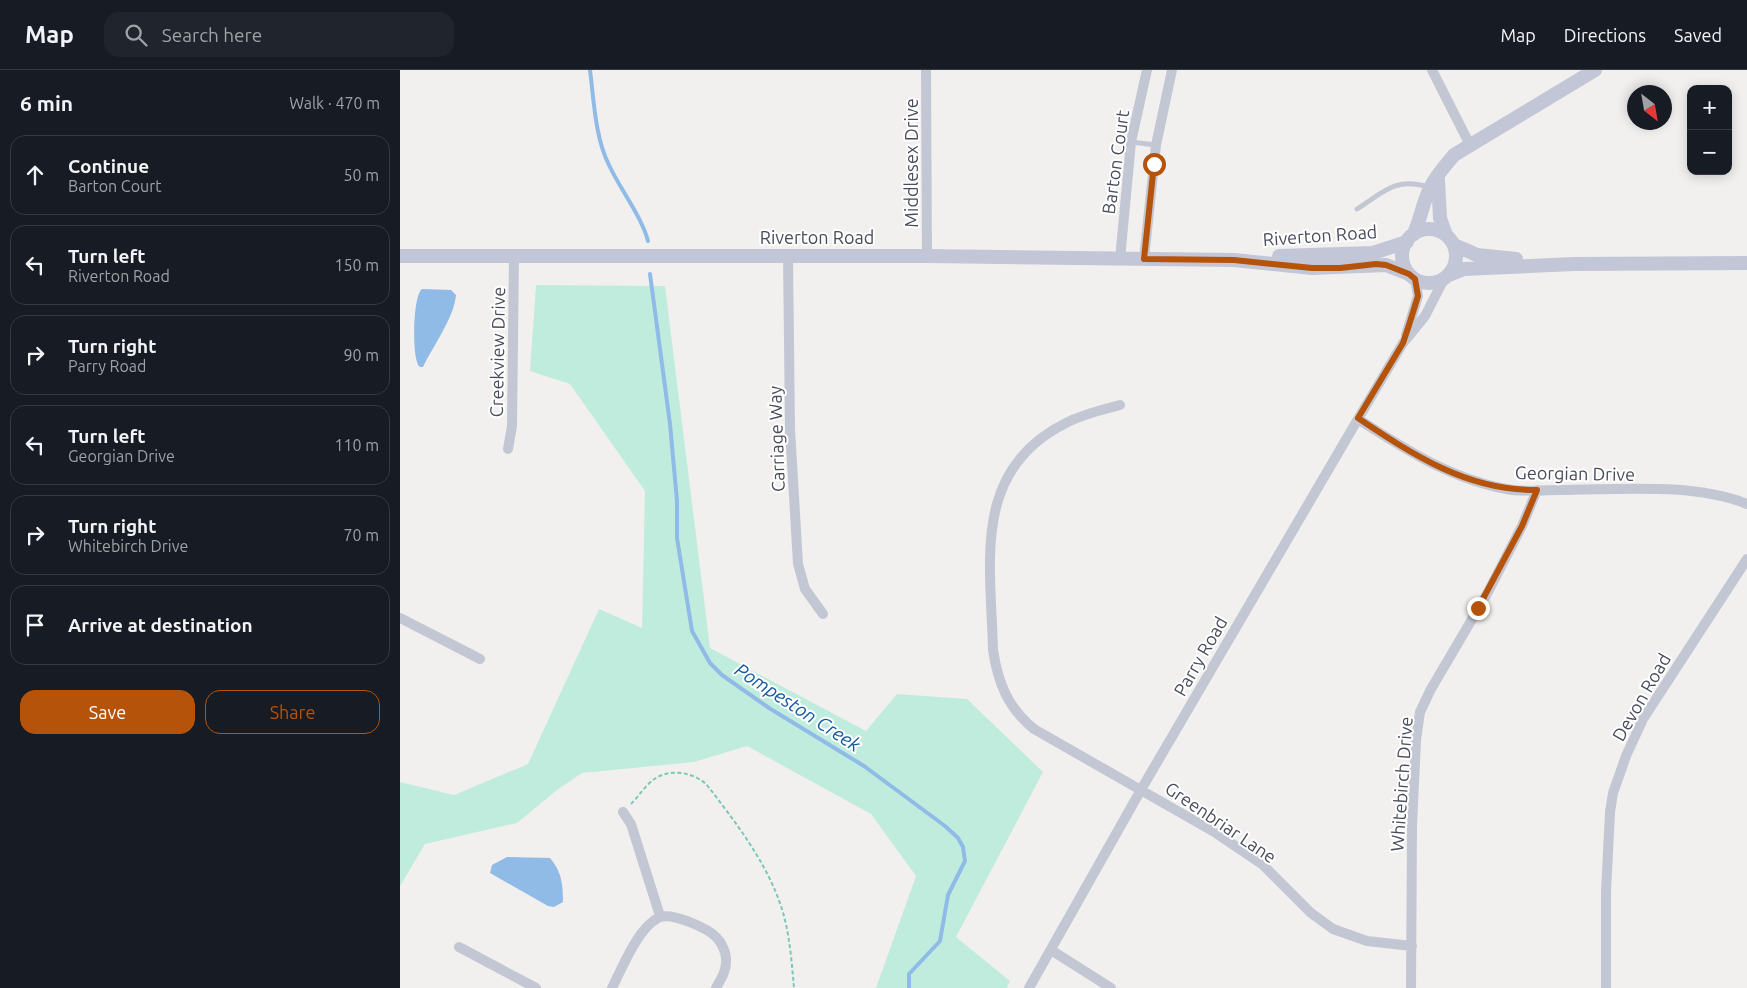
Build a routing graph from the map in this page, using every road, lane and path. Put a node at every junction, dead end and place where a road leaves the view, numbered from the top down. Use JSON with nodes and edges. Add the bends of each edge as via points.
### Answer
{"nodes":[{"id":1,"x":926,"y":70,"type":"edge"},
{"id":2,"x":1147,"y":70,"type":"edge"},
{"id":3,"x":1172,"y":70,"type":"edge"},
{"id":4,"x":1432,"y":70,"type":"edge"},
{"id":5,"x":1595,"y":70,"type":"edge"},
{"id":6,"x":1131,"y":142,"type":"junction"},
{"id":7,"x":1156,"y":145,"type":"junction"},
{"id":8,"x":1470,"y":145,"type":"junction"},
{"id":9,"x":1435,"y":182,"type":"junction"},
{"id":10,"x":1357,"y":209,"type":"dead end"},
{"id":11,"x":1410,"y":238,"type":"junction"},
{"id":12,"x":1450,"y":240,"type":"junction"},
{"id":13,"x":514,"y":255,"type":"junction"},
{"id":14,"x":400,"y":256,"type":"edge"},
{"id":15,"x":788,"y":256,"type":"junction"},
{"id":16,"x":927,"y":256,"type":"junction"},
{"id":17,"x":1120,"y":259,"type":"junction"},
{"id":18,"x":1144,"y":259,"type":"junction"},
{"id":19,"x":1234,"y":260,"type":"junction"},
{"id":20,"x":1747,"y":263,"type":"edge"},
{"id":21,"x":1574,"y":264,"type":"junction"},
{"id":22,"x":1412,"y":276,"type":"junction"},
{"id":23,"x":1447,"y":277,"type":"junction"},
{"id":24,"x":1403,"y":343,"type":"junction"},
{"id":25,"x":1120,"y":405,"type":"dead end"},
{"id":26,"x":1358,"y":418,"type":"junction"},
{"id":27,"x":508,"y":449,"type":"dead end"},
{"id":28,"x":1537,"y":490,"type":"junction"},
{"id":29,"x":1747,"y":504,"type":"edge"},
{"id":30,"x":1747,"y":559,"type":"edge"},
{"id":31,"x":823,"y":614,"type":"dead end"},
{"id":32,"x":400,"y":618,"type":"edge"},
{"id":33,"x":480,"y":659,"type":"dead end"},
{"id":34,"x":1142,"y":788,"type":"junction"},
{"id":35,"x":623,"y":812,"type":"joint"},
{"id":36,"x":660,"y":916,"type":"junction"},
{"id":37,"x":1412,"y":946,"type":"junction"},
{"id":38,"x":459,"y":947,"type":"dead end"},
{"id":39,"x":1051,"y":950,"type":"junction"},
{"id":40,"x":536,"y":988,"type":"edge"},
{"id":41,"x":612,"y":988,"type":"edge"},
{"id":42,"x":716,"y":988,"type":"edge"},
{"id":43,"x":794,"y":988,"type":"edge"},
{"id":44,"x":1029,"y":988,"type":"edge"},
{"id":45,"x":1111,"y":988,"type":"edge"},
{"id":46,"x":1411,"y":988,"type":"edge"},
{"id":47,"x":1606,"y":988,"type":"edge"}],
"edges":[{"from":1,"to":16,"type":"street","name":"Middlesex Drive"},
{"from":2,"to":6,"type":"street","name":"Barton Court"},
{"from":3,"to":7,"type":"street"},
{"from":4,"to":8,"type":"street"},
{"from":5,"to":8,"type":"main road"},
{"from":6,"to":7,"type":"lane"},
{"from":6,"to":17,"type":"street","name":"Barton Court"},
{"from":7,"to":18,"type":"street"},
{"from":8,"to":9,"type":"main road","via":[[1454,155]]},
{"from":9,"to":10,"type":"lane","via":[[1403,183]]},
{"from":9,"to":11,"type":"main road"},
{"from":9,"to":12,"type":"main road","via":[[1440,218]]},
{"from":11,"to":12,"type":"main road","via":[[1431,229]]},
{"from":11,"to":19,"type":"main road","name":"Riverton Road","via":[[1373,253]]},
{"from":11,"to":22,"type":"main road","via":[[1402,258]]},
{"from":12,"to":21,"type":"main road","via":[[1477,255]]},
{"from":12,"to":23,"type":"main road","via":[[1456,259]]},
{"from":13,"to":14,"type":"main road","name":"Riverton Road"},
{"from":13,"to":15,"type":"main road","name":"Riverton Road"},
{"from":13,"to":27,"type":"street","name":"Creekview Drive","via":[[512,426]]},
{"from":15,"to":16,"type":"main road","name":"Riverton Road"},
{"from":15,"to":31,"type":"street","name":"Carriage Way","via":[[790,429],[798,564],[806,589]]},
{"from":16,"to":17,"type":"main road","name":"Riverton Road"},
{"from":17,"to":18,"type":"main road","name":"Riverton Road"},
{"from":18,"to":19,"type":"main road","name":"Riverton Road"},
{"from":19,"to":22,"type":"main road","name":"Riverton Road","via":[[1312,268],[1386,265]]},
{"from":20,"to":21,"type":"main road"},
{"from":21,"to":23,"type":"main road","via":[[1464,269]]},
{"from":22,"to":23,"type":"main road","via":[[1426,283]]},
{"from":22,"to":24,"type":"street","name":"Parry Road","via":[[1418,296]]},
{"from":23,"to":24,"type":"street","name":"Parry Road","via":[[1425,316]]},
{"from":24,"to":26,"type":"street","name":"Parry Road"},
{"from":25,"to":34,"type":"street","name":"Greenbriar Lane","via":[[1080,417],[1048,433],[1034,444],[1010,473],[991,523],[993,650],[1005,696],[1023,720]]},
{"from":26,"to":28,"type":"street","name":"Georgian Drive","via":[[1432,464],[1472,482],[1514,490]]},
{"from":26,"to":34,"type":"street","name":"Parry Road"},
{"from":28,"to":29,"type":"street","name":"Georgian Drive","via":[[1710,493]]},
{"from":28,"to":37,"type":"street","name":"Whitebirch Drive","via":[[1488,592],[1420,712],[1412,826]]},
{"from":30,"to":47,"type":"street","name":"Devon Road","via":[[1643,719],[1613,793],[1606,892]]},
{"from":32,"to":33,"type":"street"},
{"from":34,"to":37,"type":"street","name":"Greenbriar Lane","via":[[1262,864],[1311,913],[1333,929],[1367,941]]},
{"from":34,"to":39,"type":"street","name":"Parry Road"},
{"from":35,"to":36,"type":"street","via":[[631,824]]},
{"from":35,"to":43,"type":"path","via":[[649,784],[665,774],[688,774],[703,781],[747,841],[779,901],[786,924]]},
{"from":36,"to":41,"type":"street","via":[[642,932]]},
{"from":36,"to":42,"type":"street","via":[[679,917],[717,938],[726,959]]},
{"from":37,"to":46,"type":"street","name":"Whitebirch Drive"},
{"from":38,"to":40,"type":"street"},
{"from":39,"to":44,"type":"street","name":"Parry Road"},
{"from":39,"to":45,"type":"street"}]}
